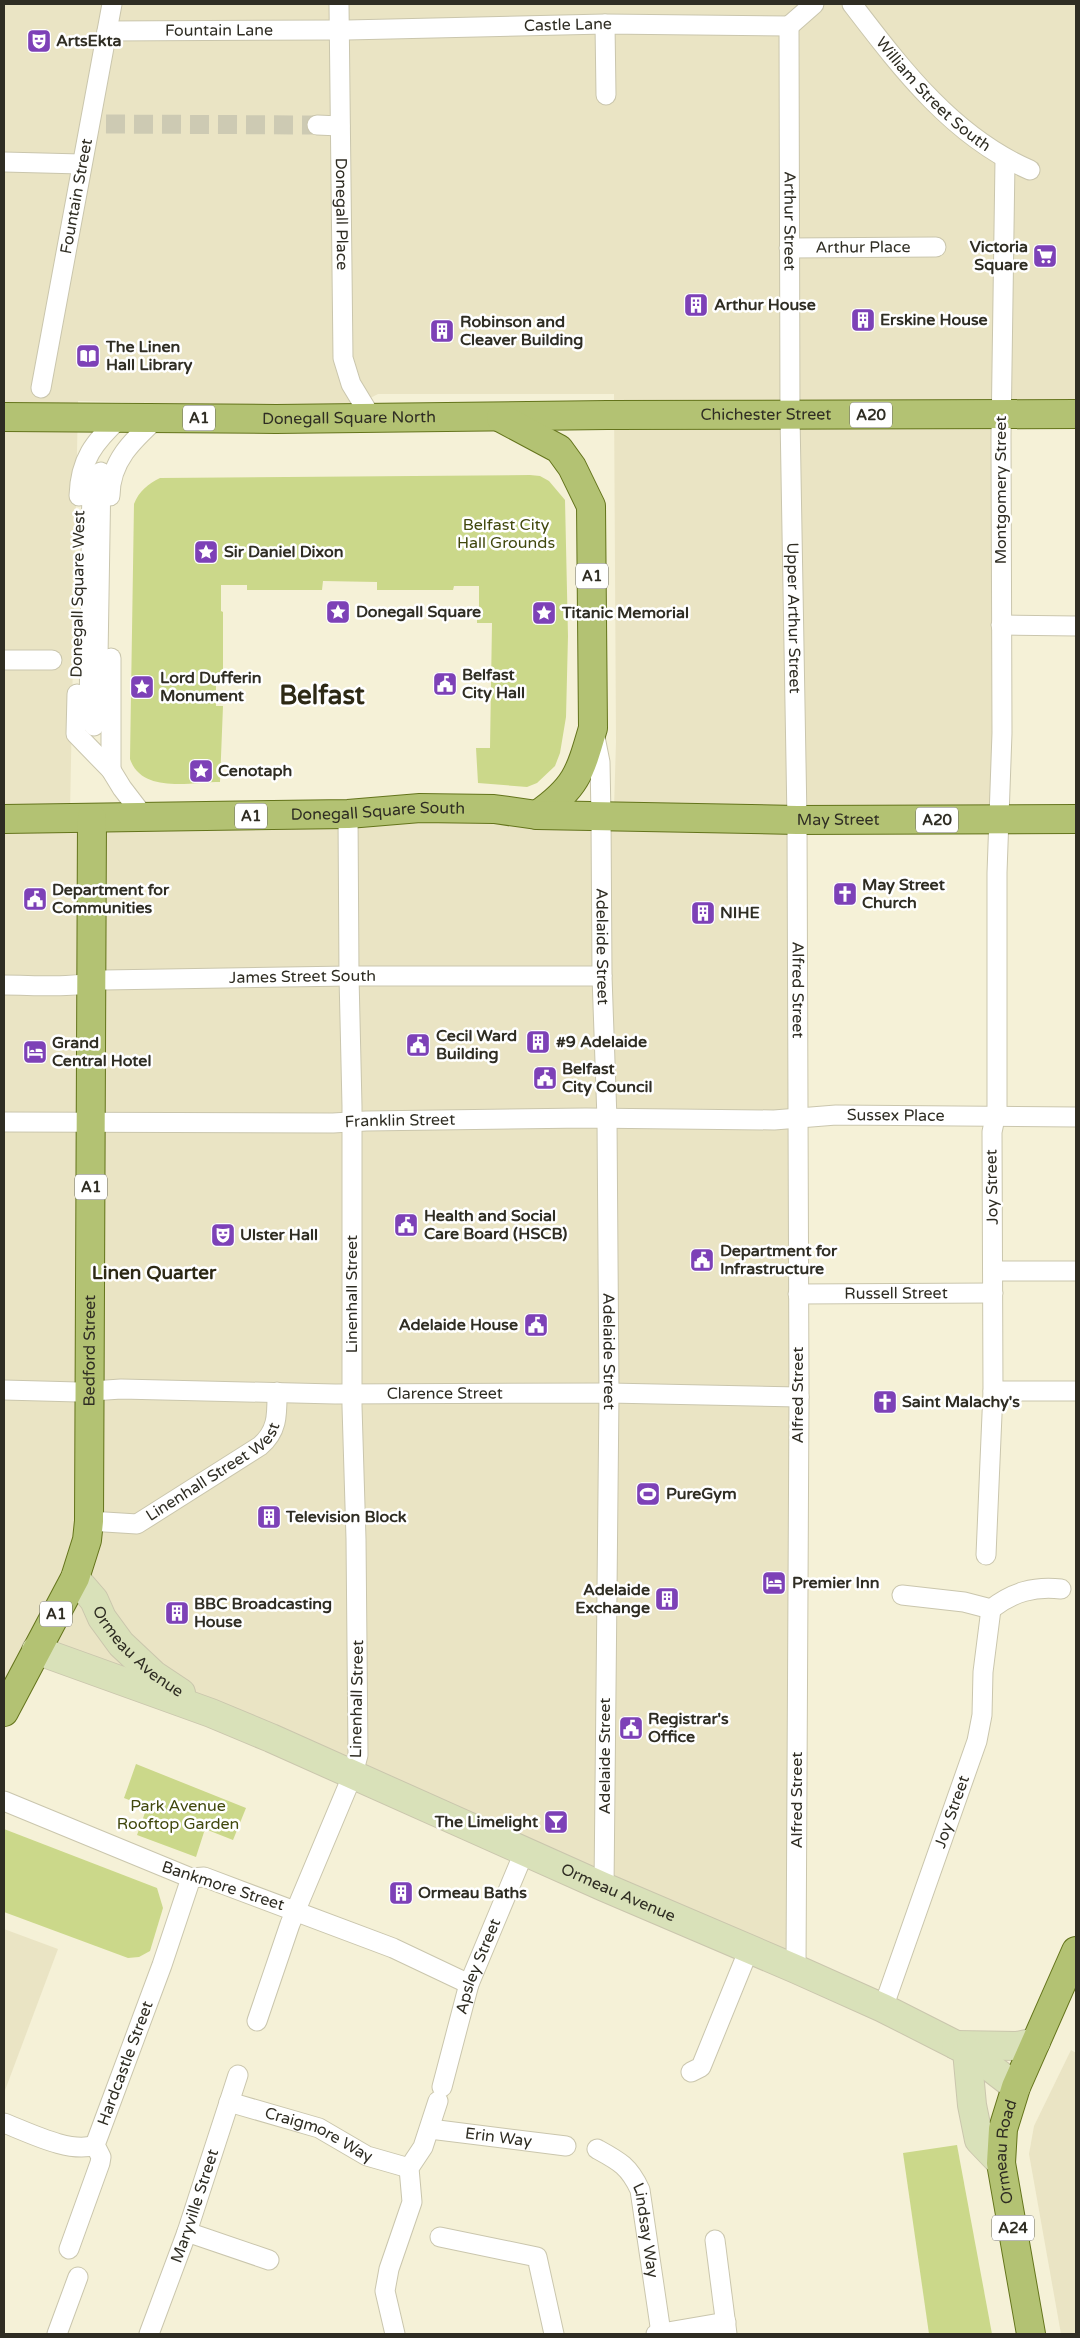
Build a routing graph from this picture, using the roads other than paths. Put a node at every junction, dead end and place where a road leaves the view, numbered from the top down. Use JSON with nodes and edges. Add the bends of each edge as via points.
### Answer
{"nodes":[{"id":1,"x":112,"y":4,"type":"edge"},
{"id":2,"x":339,"y":4,"type":"edge"},
{"id":3,"x":814,"y":4,"type":"edge"},
{"id":4,"x":852,"y":4,"type":"edge"},
{"id":5,"x":605,"y":24,"type":"junction"},
{"id":6,"x":789,"y":26,"type":"junction"},
{"id":7,"x":339,"y":30,"type":"joint"},
{"id":8,"x":108,"y":31,"type":"junction"},
{"id":9,"x":606,"y":95,"type":"dead end"},
{"id":10,"x":317,"y":125,"type":"tunnel mouth"},
{"id":11,"x":340,"y":126,"type":"junction"},
{"id":12,"x":1005,"y":160,"type":"junction"},
{"id":13,"x":4,"y":162,"type":"edge"},
{"id":14,"x":81,"y":164,"type":"junction"},
{"id":15,"x":1030,"y":170,"type":"dead end"},
{"id":16,"x":936,"y":247,"type":"dead end"},
{"id":17,"x":789,"y":248,"type":"junction"},
{"id":18,"x":41,"y":388,"type":"dead end"},
{"id":19,"x":1001,"y":414,"type":"junction"},
{"id":20,"x":1076,"y":414,"type":"edge"},
{"id":21,"x":498,"y":416,"type":"junction"},
{"id":22,"x":578,"y":416,"type":"joint"},
{"id":23,"x":790,"y":416,"type":"junction"},
{"id":24,"x":4,"y":417,"type":"edge"},
{"id":25,"x":371,"y":417,"type":"junction"},
{"id":26,"x":120,"y":418,"type":"junction"},
{"id":27,"x":157,"y":418,"type":"junction"},
{"id":28,"x":1001,"y":625,"type":"junction"},
{"id":29,"x":1076,"y":626,"type":"edge"},
{"id":30,"x":4,"y":660,"type":"edge"},
{"id":31,"x":52,"y":660,"type":"dead end"},
{"id":32,"x":94,"y":726,"type":"joint"},
{"id":33,"x":593,"y":728,"type":"junction"},
{"id":34,"x":111,"y":770,"type":"junction"},
{"id":35,"x":348,"y":814,"type":"junction"},
{"id":36,"x":537,"y":815,"type":"junction"},
{"id":37,"x":601,"y":816,"type":"junction"},
{"id":38,"x":92,"y":818,"type":"junction"},
{"id":39,"x":145,"y":818,"type":"junction"},
{"id":40,"x":4,"y":819,"type":"edge"},
{"id":41,"x":1000,"y":819,"type":"junction"},
{"id":42,"x":1076,"y":819,"type":"edge"},
{"id":43,"x":797,"y":820,"type":"junction"},
{"id":44,"x":349,"y":976,"type":"junction"},
{"id":45,"x":602,"y":976,"type":"junction"},
{"id":46,"x":90,"y":984,"type":"junction"},
{"id":47,"x":4,"y":985,"type":"edge"},
{"id":48,"x":997,"y":1116,"type":"junction"},
{"id":49,"x":1076,"y":1117,"type":"edge"},
{"id":50,"x":607,"y":1119,"type":"junction"},
{"id":51,"x":797,"y":1119,"type":"junction"},
{"id":52,"x":352,"y":1121,"type":"junction"},
{"id":53,"x":4,"y":1122,"type":"edge"},
{"id":54,"x":91,"y":1122,"type":"junction"},
{"id":55,"x":993,"y":1271,"type":"junction"},
{"id":56,"x":1076,"y":1271,"type":"edge"},
{"id":57,"x":993,"y":1293,"type":"junction"},
{"id":58,"x":798,"y":1294,"type":"junction"},
{"id":59,"x":4,"y":1390,"type":"edge"},
{"id":60,"x":91,"y":1391,"type":"junction"},
{"id":61,"x":993,"y":1391,"type":"junction"},
{"id":62,"x":1076,"y":1391,"type":"edge"},
{"id":63,"x":277,"y":1392,"type":"junction"},
{"id":64,"x":352,"y":1393,"type":"junction"},
{"id":65,"x":609,"y":1393,"type":"junction"},
{"id":66,"x":799,"y":1397,"type":"junction"},
{"id":67,"x":89,"y":1521,"type":"junction"},
{"id":68,"x":986,"y":1555,"type":"dead end"},
{"id":69,"x":75,"y":1578,"type":"junction"},
{"id":70,"x":1061,"y":1590,"type":"dead end"},
{"id":71,"x":902,"y":1595,"type":"dead end"},
{"id":72,"x":991,"y":1609,"type":"junction"},
{"id":73,"x":36,"y":1650,"type":"junction"},
{"id":74,"x":4,"y":1712,"type":"edge"},
{"id":75,"x":211,"y":1713,"type":"junction"},
{"id":76,"x":354,"y":1774,"type":"junction"},
{"id":77,"x":4,"y":1801,"type":"edge"},
{"id":78,"x":525,"y":1850,"type":"junction"},
{"id":79,"x":191,"y":1878,"type":"junction"},
{"id":80,"x":604,"y":1887,"type":"junction"},
{"id":81,"x":296,"y":1910,"type":"junction"},
{"id":82,"x":749,"y":1949,"type":"junction"},
{"id":83,"x":1076,"y":1951,"type":"edge"},
{"id":84,"x":796,"y":1969,"type":"junction"},
{"id":85,"x":469,"y":1984,"type":"junction"},
{"id":86,"x":883,"y":2008,"type":"junction"},
{"id":87,"x":256,"y":2022,"type":"dead end"},
{"id":88,"x":1036,"y":2042,"type":"junction"},
{"id":89,"x":962,"y":2048,"type":"junction"},
{"id":90,"x":691,"y":2072,"type":"dead end"},
{"id":91,"x":238,"y":2075,"type":"dead end"},
{"id":92,"x":1016,"y":2087,"type":"junction"},
{"id":93,"x":229,"y":2102,"type":"junction"},
{"id":94,"x":4,"y":2123,"type":"edge"},
{"id":95,"x":430,"y":2129,"type":"junction"},
{"id":96,"x":95,"y":2145,"type":"junction"},
{"id":97,"x":566,"y":2146,"type":"dead end"},
{"id":98,"x":597,"y":2149,"type":"dead end"},
{"id":99,"x":1001,"y":2163,"type":"junction"},
{"id":100,"x":409,"y":2168,"type":"junction"},
{"id":101,"x":186,"y":2232,"type":"junction"},
{"id":102,"x":440,"y":2237,"type":"dead end"},
{"id":103,"x":715,"y":2240,"type":"dead end"},
{"id":104,"x":69,"y":2249,"type":"dead end"},
{"id":105,"x":269,"y":2260,"type":"dead end"},
{"id":106,"x":78,"y":2277,"type":"dead end"},
{"id":107,"x":727,"y":2328,"type":"edge"},
{"id":108,"x":57,"y":2334,"type":"edge"},
{"id":109,"x":148,"y":2334,"type":"edge"},
{"id":110,"x":395,"y":2334,"type":"edge"},
{"id":111,"x":554,"y":2334,"type":"edge"},
{"id":112,"x":659,"y":2334,"type":"edge"},
{"id":113,"x":1031,"y":2334,"type":"edge"}],
"edges":[{"from":1,"to":8,"type":"street","name":"Fountain Street"},
{"from":2,"to":11,"type":"street","name":"Donegall Place"},
{"from":3,"to":6,"type":"street"},
{"from":4,"to":12,"type":"street","name":"William Street South","via":[[889,52],[936,104]]},
{"from":5,"to":6,"type":"street","name":"Castle Lane"},
{"from":5,"to":7,"type":"street","name":"Castle Lane"},
{"from":5,"to":9,"type":"street"},
{"from":6,"to":17,"type":"street","name":"Arthur Street"},
{"from":7,"to":8,"type":"street","name":"Fountain Lane"},
{"from":8,"to":14,"type":"street","name":"Fountain Street","via":[[97,124]]},
{"from":10,"to":11,"type":"street"},
{"from":11,"to":25,"type":"street","name":"Donegall Place","via":[[343,358],[351,384]]},
{"from":12,"to":15,"type":"street","name":"William Street South"},
{"from":12,"to":19,"type":"street","name":"Montgomery Street"},
{"from":13,"to":14,"type":"street"},
{"from":14,"to":18,"type":"street","name":"Fountain Street"},
{"from":16,"to":17,"type":"street","name":"Arthur Place"},
{"from":17,"to":23,"type":"street","name":"Arthur Street"},
{"from":19,"to":20,"type":"main road","name":"Chichester Street","number":"A20"},
{"from":19,"to":23,"type":"main road","name":"Chichester Street","number":"A20"},
{"from":19,"to":28,"type":"street","name":"Montgomery Street"},
{"from":21,"to":22,"type":"main road","name":"Donegall Square North","number":"A20"},
{"from":21,"to":25,"type":"main road","name":"Donegall Square North","number":"A1"},
{"from":21,"to":33,"type":"main road","number":"A1","via":[[559,449],[572,467],[591,506]]},
{"from":22,"to":23,"type":"main road","name":"Chichester Street","number":"A20"},
{"from":23,"to":43,"type":"street","name":"Upper Arthur Street"},
{"from":24,"to":26,"type":"main road","number":"A1"},
{"from":25,"to":27,"type":"main road","name":"Donegall Square North","number":"A1"},
{"from":26,"to":27,"type":"main road","name":"Donegall Square North","number":"A1"},
{"from":26,"to":34,"type":"street","name":"Donegall Square West","via":[[99,440],[80,475],[76,734]]},
{"from":27,"to":34,"type":"street","name":"Donegall Square West","via":[[125,450],[110,481]]},
{"from":28,"to":29,"type":"street"},
{"from":28,"to":41,"type":"street","name":"Montgomery Street"},
{"from":30,"to":31,"type":"street"},
{"from":32,"to":32,"type":"street","via":[[97,720],[101,472],[92,478],[89,662],[90,718]]},
{"from":33,"to":36,"type":"main road","number":"A1","via":[[570,788]]},
{"from":33,"to":37,"type":"street","name":"Adelaide Street","via":[[600,762]]},
{"from":34,"to":39,"type":"street","name":"Donegall Square West"},
{"from":35,"to":36,"type":"main road","name":"Donegall Square South","number":"A1","via":[[429,808],[494,809]]},
{"from":35,"to":39,"type":"main road","name":"Donegall Square South","number":"A1"},
{"from":35,"to":44,"type":"street","name":"Linenhall Street"},
{"from":36,"to":37,"type":"main road","name":"Donegall Square South","number":"A20"},
{"from":37,"to":43,"type":"main road","name":"May Street","number":"A20"},
{"from":37,"to":45,"type":"street","name":"Adelaide Street"},
{"from":38,"to":39,"type":"main road","name":"Donegall Square South","number":"A1"},
{"from":38,"to":40,"type":"main road","number":"A1"},
{"from":38,"to":46,"type":"main road","name":"Bedford Street","number":"A1"},
{"from":41,"to":42,"type":"main road","name":"May Street","number":"A20"},
{"from":41,"to":43,"type":"main road","name":"May Street","number":"A20"},
{"from":41,"to":48,"type":"street","name":"Joy Street"},
{"from":43,"to":51,"type":"street","name":"Alfred Street"},
{"from":44,"to":45,"type":"street","name":"James Street South"},
{"from":44,"to":46,"type":"street","name":"James Street South","via":[[104,980]]},
{"from":44,"to":52,"type":"street","name":"Linenhall Street"},
{"from":45,"to":50,"type":"street","name":"Adelaide Street"},
{"from":46,"to":47,"type":"street","name":"James Street South"},
{"from":46,"to":54,"type":"main road","name":"Bedford Street","number":"A1"},
{"from":48,"to":49,"type":"street","name":"Sussex Place"},
{"from":48,"to":51,"type":"street","name":"Sussex Place","via":[[836,1115]]},
{"from":48,"to":55,"type":"street","name":"Joy Street","via":[[992,1132]]},
{"from":50,"to":51,"type":"street","name":"Franklin Street"},
{"from":50,"to":52,"type":"street","name":"Franklin Street"},
{"from":50,"to":65,"type":"street","name":"Adelaide Street"},
{"from":51,"to":58,"type":"street","name":"Alfred Street"},
{"from":52,"to":54,"type":"street","name":"Franklin Street"},
{"from":52,"to":64,"type":"street","name":"Linenhall Street"},
{"from":53,"to":54,"type":"street","name":"Franklin Street"},
{"from":54,"to":60,"type":"main road","name":"Bedford Street","number":"A1"},
{"from":55,"to":56,"type":"street"},
{"from":55,"to":57,"type":"street","name":"Joy Street"},
{"from":57,"to":58,"type":"street","name":"Russell Street"},
{"from":57,"to":61,"type":"street","name":"Joy Street"},
{"from":58,"to":66,"type":"street","name":"Alfred Street"},
{"from":59,"to":60,"type":"street","name":"Clarence Street"},
{"from":60,"to":63,"type":"street","name":"Clarence Street"},
{"from":60,"to":67,"type":"main road","name":"Bedford Street","number":"A1"},
{"from":61,"to":62,"type":"street"},
{"from":61,"to":68,"type":"street","name":"Joy Street"},
{"from":63,"to":64,"type":"street","name":"Clarence Street"},
{"from":63,"to":67,"type":"street","name":"Linenhall Street West","via":[[276,1425],[270,1438],[260,1446],[137,1524]]},
{"from":64,"to":65,"type":"street","name":"Clarence Street"},
{"from":64,"to":76,"type":"street","name":"Linenhall Street","via":[[358,1654],[358,1754]]},
{"from":65,"to":66,"type":"street","name":"Clarence Street"},
{"from":65,"to":80,"type":"street","name":"Adelaide Street"},
{"from":66,"to":84,"type":"street","name":"Alfred Street"},
{"from":67,"to":69,"type":"main road","name":"Bedford Street","number":"A1"},
{"from":69,"to":73,"type":"main road","name":"Bedford Street","number":"A1"},
{"from":69,"to":75,"type":"street","name":"Ormeau Avenue","via":[[94,1600],[102,1618],[121,1644],[154,1675]]},
{"from":70,"to":72,"type":"street","via":[[1043,1587],[1024,1590]]},
{"from":71,"to":72,"type":"street","via":[[964,1602]]},
{"from":72,"to":86,"type":"street","name":"Joy Street","via":[[977,1741]]},
{"from":73,"to":74,"type":"main road","name":"Bedford Street","number":"A1"},
{"from":73,"to":75,"type":"street","name":"Ormeau Avenue"},
{"from":75,"to":76,"type":"street","name":"Ormeau Avenue"},
{"from":76,"to":78,"type":"street","name":"Ormeau Avenue"},
{"from":76,"to":81,"type":"street"},
{"from":77,"to":79,"type":"street","name":"Bankmore Street"},
{"from":78,"to":80,"type":"street","name":"Ormeau Avenue"},
{"from":78,"to":85,"type":"street","name":"Apsley Street"},
{"from":79,"to":81,"type":"street","name":"Bankmore Street","via":[[204,1877]]},
{"from":79,"to":96,"type":"street","name":"Hardcastle Street"},
{"from":80,"to":82,"type":"street","name":"Ormeau Avenue"},
{"from":81,"to":85,"type":"street","name":"Bankmore Street","via":[[393,1948]]},
{"from":81,"to":87,"type":"street"},
{"from":82,"to":84,"type":"street","name":"Ormeau Avenue"},
{"from":82,"to":90,"type":"street","via":[[701,2067]]},
{"from":83,"to":88,"type":"main road","number":"A24"},
{"from":84,"to":86,"type":"street","name":"Ormeau Avenue"},
{"from":85,"to":95,"type":"street","name":"Apsley Street"},
{"from":86,"to":89,"type":"street","name":"Ormeau Avenue"},
{"from":88,"to":89,"type":"street"},
{"from":88,"to":92,"type":"main road","number":"A24"},
{"from":89,"to":92,"type":"street","name":"Ormeau Avenue"},
{"from":89,"to":99,"type":"street","via":[[979,2140]]},
{"from":91,"to":93,"type":"street","name":"Maryville Street"},
{"from":92,"to":99,"type":"main road","name":"Ormeau Road","number":"A24","via":[[1003,2129]]},
{"from":93,"to":100,"type":"street","name":"Craigmore Way","via":[[319,2128],[367,2156]]},
{"from":93,"to":101,"type":"street","name":"Maryville Street"},
{"from":94,"to":96,"type":"street","via":[[52,2141],[85,2148]]},
{"from":95,"to":97,"type":"street","name":"Erin Way"},
{"from":95,"to":100,"type":"street","name":"Apsley Street"},
{"from":96,"to":104,"type":"street","name":"Hardcastle Street","via":[[100,2163]]},
{"from":98,"to":112,"type":"street","name":"Lindsay Way","via":[[622,2162],[640,2190]]},
{"from":99,"to":113,"type":"main road","name":"Ormeau Road","number":"A24"},
{"from":100,"to":110,"type":"street","via":[[412,2202],[389,2269],[385,2291]]},
{"from":101,"to":105,"type":"street"},
{"from":101,"to":109,"type":"street","name":"Maryville Street"},
{"from":102,"to":111,"type":"street","via":[[537,2257]]},
{"from":103,"to":107,"type":"street"},
{"from":106,"to":108,"type":"street"},
{"from":107,"to":112,"type":"street"}]}
